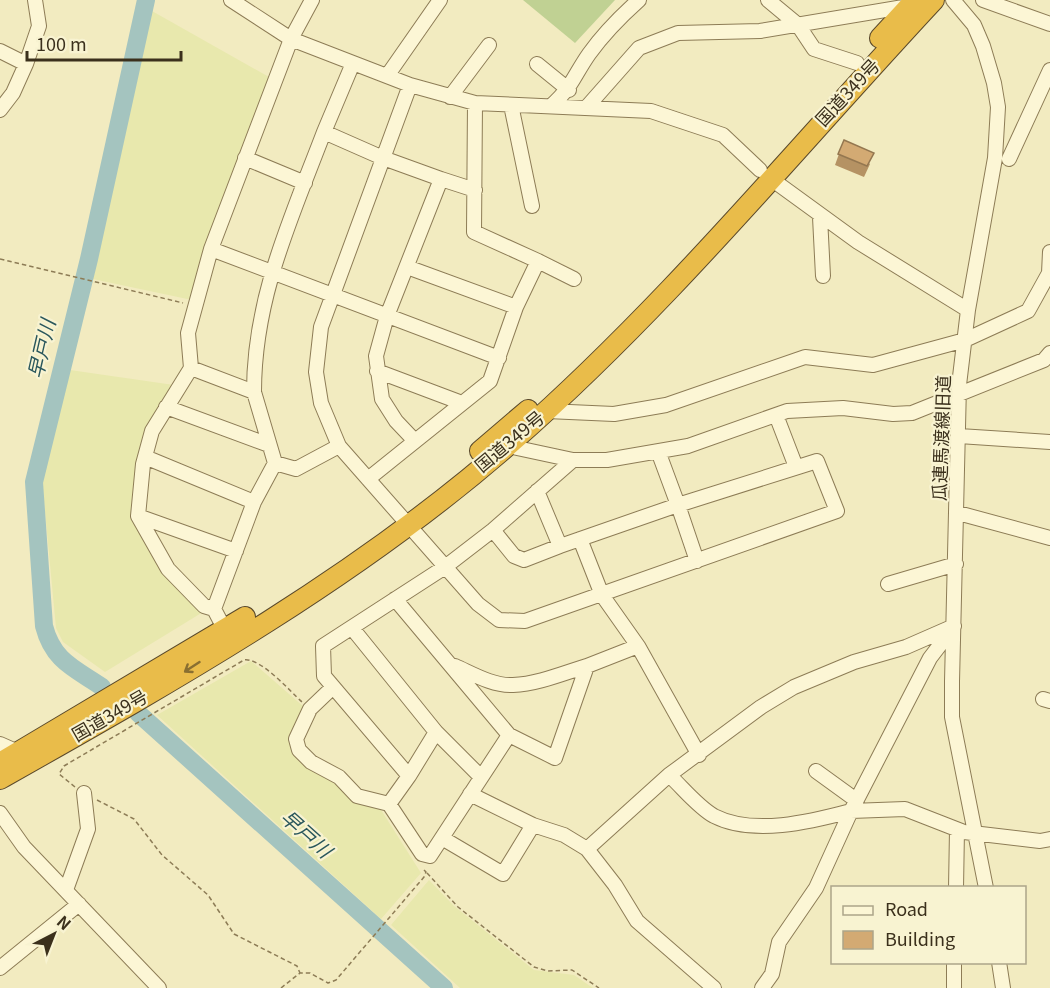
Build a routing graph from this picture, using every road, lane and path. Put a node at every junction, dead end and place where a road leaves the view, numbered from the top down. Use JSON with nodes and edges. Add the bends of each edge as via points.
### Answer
{"nodes":[{"id":1,"x":35,"y":0,"type":"edge"},
{"id":2,"x":231,"y":0,"type":"edge"},
{"id":3,"x":312,"y":0,"type":"edge"},
{"id":4,"x":440,"y":0,"type":"edge"},
{"id":5,"x":639,"y":0,"type":"edge"},
{"id":6,"x":768,"y":0,"type":"edge"},
{"id":7,"x":934,"y":0,"type":"edge"},
{"id":8,"x":953,"y":0,"type":"edge"},
{"id":9,"x":983,"y":0,"type":"edge"},
{"id":10,"x":912,"y":3,"type":"edge"},
{"id":11,"x":1050,"y":24,"type":"edge"},
{"id":12,"x":798,"y":25,"type":"junction"},
{"id":13,"x":291,"y":39,"type":"junction"},
{"id":14,"x":489,"y":45,"type":"dead end"},
{"id":15,"x":0,"y":51,"type":"edge"},
{"id":16,"x":353,"y":63,"type":"junction"},
{"id":17,"x":857,"y":63,"type":"junction"},
{"id":18,"x":26,"y":64,"type":"junction"},
{"id":19,"x":537,"y":64,"type":"dead end"},
{"id":20,"x":1050,"y":70,"type":"edge"},
{"id":21,"x":387,"y":76,"type":"junction"},
{"id":22,"x":410,"y":85,"type":"junction"},
{"id":23,"x":569,"y":90,"type":"junction"},
{"id":24,"x":450,"y":97,"type":"junction"},
{"id":25,"x":475,"y":103,"type":"junction"},
{"id":26,"x":511,"y":105,"type":"junction"},
{"id":27,"x":551,"y":106,"type":"junction"},
{"id":28,"x":586,"y":108,"type":"junction"},
{"id":29,"x":0,"y":110,"type":"edge"},
{"id":30,"x":324,"y":132,"type":"junction"},
{"id":31,"x":245,"y":158,"type":"junction"},
{"id":32,"x":383,"y":158,"type":"junction"},
{"id":33,"x":1009,"y":159,"type":"dead end"},
{"id":34,"x":765,"y":174,"type":"junction"},
{"id":35,"x":441,"y":179,"type":"junction"},
{"id":36,"x":304,"y":183,"type":"junction"},
{"id":37,"x":475,"y":190,"type":"junction"},
{"id":38,"x":532,"y":206,"type":"dead end"},
{"id":39,"x":820,"y":217,"type":"junction"},
{"id":40,"x":211,"y":249,"type":"junction"},
{"id":41,"x":1050,"y":252,"type":"edge"},
{"id":42,"x":0,"y":259,"type":"edge"},
{"id":43,"x":538,"y":261,"type":"junction"},
{"id":44,"x":407,"y":267,"type":"junction"},
{"id":45,"x":270,"y":272,"type":"junction"},
{"id":46,"x":823,"y":276,"type":"dead end"},
{"id":47,"x":574,"y":279,"type":"dead end"},
{"id":48,"x":332,"y":296,"type":"junction"},
{"id":49,"x":193,"y":306,"type":"junction"},
{"id":50,"x":516,"y":307,"type":"junction"},
{"id":51,"x":968,"y":310,"type":"junction"},
{"id":52,"x":387,"y":316,"type":"junction"},
{"id":53,"x":965,"y":340,"type":"junction"},
{"id":54,"x":1050,"y":353,"type":"edge"},
{"id":55,"x":499,"y":358,"type":"junction"},
{"id":56,"x":191,"y":368,"type":"junction"},
{"id":57,"x":377,"y":372,"type":"junction"},
{"id":58,"x":254,"y":392,"type":"junction"},
{"id":59,"x":959,"y":392,"type":"junction"},
{"id":60,"x":462,"y":404,"type":"junction"},
{"id":61,"x":166,"y":407,"type":"junction"},
{"id":62,"x":547,"y":411,"type":"junction"},
{"id":63,"x":776,"y":415,"type":"junction"},
{"id":64,"x":959,"y":436,"type":"junction"},
{"id":65,"x":414,"y":440,"type":"junction"},
{"id":66,"x":1050,"y":442,"type":"edge"},
{"id":67,"x":511,"y":443,"type":"junction"},
{"id":68,"x":269,"y":445,"type":"junction"},
{"id":69,"x":339,"y":446,"type":"junction"},
{"id":70,"x":658,"y":451,"type":"junction"},
{"id":71,"x":145,"y":457,"type":"junction"},
{"id":72,"x":573,"y":460,"type":"junction"},
{"id":73,"x":275,"y":463,"type":"junction"},
{"id":74,"x":796,"y":467,"type":"junction"},
{"id":75,"x":368,"y":479,"type":"junction"},
{"id":76,"x":537,"y":491,"type":"junction"},
{"id":77,"x":254,"y":502,"type":"junction"},
{"id":78,"x":678,"y":505,"type":"junction"},
{"id":79,"x":958,"y":513,"type":"junction"},
{"id":80,"x":138,"y":516,"type":"junction"},
{"id":81,"x":404,"y":520,"type":"junction"},
{"id":82,"x":494,"y":530,"type":"junction"},
{"id":83,"x":1050,"y":538,"type":"edge"},
{"id":84,"x":580,"y":539,"type":"junction"},
{"id":85,"x":560,"y":546,"type":"junction"},
{"id":86,"x":236,"y":551,"type":"junction"},
{"id":87,"x":697,"y":561,"type":"junction"},
{"id":88,"x":956,"y":564,"type":"junction"},
{"id":89,"x":445,"y":567,"type":"junction"},
{"id":90,"x":888,"y":584,"type":"dead end"},
{"id":91,"x":602,"y":595,"type":"junction"},
{"id":92,"x":395,"y":599,"type":"junction"},
{"id":93,"x":214,"y":609,"type":"junction"},
{"id":94,"x":954,"y":626,"type":"junction"},
{"id":95,"x":352,"y":628,"type":"junction"},
{"id":96,"x":225,"y":630,"type":"junction"},
{"id":97,"x":638,"y":646,"type":"junction"},
{"id":98,"x":450,"y":664,"type":"junction"},
{"id":99,"x":587,"y":666,"type":"junction"},
{"id":100,"x":492,"y":682,"type":"junction"},
{"id":101,"x":332,"y":688,"type":"junction"},
{"id":102,"x":480,"y":700,"type":"junction"},
{"id":103,"x":310,"y":709,"type":"junction"},
{"id":104,"x":436,"y":732,"type":"junction"},
{"id":105,"x":509,"y":735,"type":"junction"},
{"id":106,"x":0,"y":744,"type":"edge"},
{"id":107,"x":18,"y":752,"type":"junction"},
{"id":108,"x":699,"y":755,"type":"junction"},
{"id":109,"x":0,"y":763,"type":"edge"},
{"id":110,"x":816,"y":771,"type":"dead end"},
{"id":111,"x":669,"y":775,"type":"junction"},
{"id":112,"x":409,"y":776,"type":"junction"},
{"id":113,"x":481,"y":777,"type":"junction"},
{"id":114,"x":0,"y":779,"type":"edge"},
{"id":115,"x":84,"y":793,"type":"junction"},
{"id":116,"x":470,"y":794,"type":"junction"},
{"id":117,"x":389,"y":804,"type":"junction"},
{"id":118,"x":854,"y":806,"type":"junction"},
{"id":119,"x":0,"y":813,"type":"edge"},
{"id":120,"x":533,"y":825,"type":"junction"},
{"id":121,"x":957,"y":830,"type":"junction"},
{"id":122,"x":976,"y":835,"type":"junction"},
{"id":123,"x":442,"y":838,"type":"junction"},
{"id":124,"x":1050,"y":839,"type":"edge"},
{"id":125,"x":587,"y":849,"type":"junction"},
{"id":126,"x":420,"y":865,"type":"dead end"},
{"id":127,"x":426,"y":872,"type":"junction"},
{"id":128,"x":956,"y":886,"type":"edge"},
{"id":129,"x":986,"y":886,"type":"edge"},
{"id":130,"x":66,"y":890,"type":"junction"},
{"id":131,"x":79,"y":904,"type":"junction"},
{"id":132,"x":954,"y":964,"type":"edge"},
{"id":133,"x":999,"y":964,"type":"edge"},
{"id":134,"x":0,"y":968,"type":"edge"},
{"id":135,"x":300,"y":972,"type":"junction"},
{"id":136,"x":328,"y":983,"type":"junction"},
{"id":137,"x":159,"y":988,"type":"edge"},
{"id":138,"x":281,"y":988,"type":"edge"},
{"id":139,"x":330,"y":988,"type":"edge"},
{"id":140,"x":599,"y":988,"type":"edge"},
{"id":141,"x":714,"y":988,"type":"edge"},
{"id":142,"x":762,"y":988,"type":"edge"},
{"id":143,"x":954,"y":988,"type":"edge"},
{"id":144,"x":1003,"y":988,"type":"edge"}],
"edges":[{"from":1,"to":18,"type":"street","via":[[39,26]]},
{"from":2,"to":13,"type":"street"},
{"from":3,"to":13,"type":"street"},
{"from":4,"to":21,"type":"street"},
{"from":5,"to":23,"type":"street","via":[[611,25]]},
{"from":6,"to":12,"type":"street"},
{"from":7,"to":34,"type":"highway","name":"国道349号"},
{"from":8,"to":51,"type":"street","name":"瓜連馬渡線旧道","via":[[974,25],[983,46],[998,107],[995,158]]},
{"from":9,"to":11,"type":"street"},
{"from":10,"to":12,"type":"street"},
{"from":10,"to":17,"type":"highway","name":"国道349号"},
{"from":12,"to":17,"type":"street","via":[[814,49]]},
{"from":12,"to":28,"type":"street","via":[[759,31],[678,33],[639,48]]},
{"from":13,"to":16,"type":"street"},
{"from":13,"to":31,"type":"street"},
{"from":14,"to":24,"type":"street"},
{"from":15,"to":18,"type":"street"},
{"from":16,"to":21,"type":"street"},
{"from":16,"to":30,"type":"street"},
{"from":17,"to":34,"type":"highway","name":"国道349号"},
{"from":18,"to":29,"type":"street"},
{"from":19,"to":23,"type":"street"},
{"from":20,"to":33,"type":"street"},
{"from":21,"to":22,"type":"street"},
{"from":22,"to":24,"type":"street"},
{"from":22,"to":32,"type":"street"},
{"from":23,"to":27,"type":"street"},
{"from":24,"to":25,"type":"street"},
{"from":25,"to":26,"type":"street"},
{"from":25,"to":37,"type":"street"},
{"from":26,"to":27,"type":"street"},
{"from":26,"to":38,"type":"street"},
{"from":27,"to":28,"type":"street"},
{"from":28,"to":34,"type":"street","via":[[651,111],[723,135]]},
{"from":30,"to":32,"type":"street"},
{"from":30,"to":36,"type":"street"},
{"from":31,"to":36,"type":"street"},
{"from":31,"to":40,"type":"street"},
{"from":32,"to":35,"type":"street"},
{"from":32,"to":48,"type":"street"},
{"from":34,"to":39,"type":"street"},
{"from":34,"to":62,"type":"highway","name":"国道349号","via":[[643,318]]},
{"from":34,"to":81,"type":"highway","name":"国道349号","via":[[576,366]]},
{"from":35,"to":37,"type":"street"},
{"from":35,"to":44,"type":"street"},
{"from":36,"to":45,"type":"street"},
{"from":37,"to":43,"type":"street","via":[[474,232]]},
{"from":39,"to":46,"type":"street"},
{"from":39,"to":51,"type":"street"},
{"from":40,"to":45,"type":"street"},
{"from":40,"to":49,"type":"street"},
{"from":41,"to":53,"type":"street","via":[[1049,273],[1028,311]]},
{"from":42,"to":49,"type":"path"},
{"from":43,"to":47,"type":"street"},
{"from":43,"to":50,"type":"street"},
{"from":44,"to":50,"type":"street"},
{"from":44,"to":52,"type":"street"},
{"from":45,"to":48,"type":"street"},
{"from":45,"to":58,"type":"street","via":[[256,334]]},
{"from":48,"to":52,"type":"street"},
{"from":48,"to":69,"type":"street","via":[[321,327],[316,372],[321,403]]},
{"from":49,"to":56,"type":"street","via":[[188,333]]},
{"from":50,"to":55,"type":"street"},
{"from":51,"to":53,"type":"street","name":"瓜連馬渡線旧道"},
{"from":52,"to":55,"type":"street"},
{"from":52,"to":57,"type":"street","via":[[376,356]]},
{"from":53,"to":59,"type":"street","name":"瓜連馬渡線旧道"},
{"from":53,"to":62,"type":"street","via":[[873,365],[805,357],[666,405],[614,414]]},
{"from":54,"to":59,"type":"street","via":[[1044,360]]},
{"from":55,"to":60,"type":"street","via":[[490,381]]},
{"from":56,"to":58,"type":"street"},
{"from":56,"to":61,"type":"street"},
{"from":57,"to":60,"type":"street"},
{"from":57,"to":65,"type":"street","via":[[382,399]]},
{"from":58,"to":68,"type":"street"},
{"from":59,"to":63,"type":"street","via":[[912,413],[843,408]]},
{"from":59,"to":64,"type":"street","name":"瓜連馬渡線旧道"},
{"from":60,"to":65,"type":"street"},
{"from":61,"to":68,"type":"street"},
{"from":61,"to":71,"type":"street","via":[[152,431]]},
{"from":62,"to":67,"type":"highway","name":"国道349号"},
{"from":63,"to":70,"type":"street","via":[[688,446]]},
{"from":63,"to":74,"type":"street"},
{"from":64,"to":66,"type":"street"},
{"from":64,"to":79,"type":"street","name":"瓜連馬渡線旧道"},
{"from":65,"to":75,"type":"street"},
{"from":67,"to":72,"type":"street","via":[[517,448]]},
{"from":67,"to":81,"type":"highway","name":"国道349号"},
{"from":68,"to":73,"type":"street"},
{"from":69,"to":73,"type":"street","via":[[296,469]]},
{"from":69,"to":75,"type":"street"},
{"from":70,"to":72,"type":"street","via":[[607,460]]},
{"from":70,"to":78,"type":"street"},
{"from":71,"to":77,"type":"street"},
{"from":71,"to":80,"type":"street"},
{"from":72,"to":76,"type":"street"},
{"from":73,"to":77,"type":"street"},
{"from":74,"to":78,"type":"street"},
{"from":74,"to":87,"type":"street","via":[[817,460],[837,511]]},
{"from":75,"to":81,"type":"street"},
{"from":76,"to":82,"type":"street"},
{"from":76,"to":85,"type":"street"},
{"from":77,"to":86,"type":"street"},
{"from":78,"to":84,"type":"street"},
{"from":78,"to":87,"type":"street"},
{"from":79,"to":83,"type":"street"},
{"from":79,"to":88,"type":"street","name":"瓜連馬渡線旧道"},
{"from":80,"to":86,"type":"street"},
{"from":80,"to":93,"type":"street","via":[[168,569],[204,606]]},
{"from":81,"to":89,"type":"street"},
{"from":81,"to":96,"type":"highway","name":"国道349号"},
{"from":81,"to":114,"type":"highway","name":"国道349号","one_way":true,"via":[[308,595],[155,691]]},
{"from":82,"to":85,"type":"street","via":[[514,556],[524,560]]},
{"from":82,"to":89,"type":"street"},
{"from":84,"to":85,"type":"street"},
{"from":84,"to":91,"type":"street"},
{"from":86,"to":93,"type":"street"},
{"from":87,"to":91,"type":"street"},
{"from":88,"to":90,"type":"street"},
{"from":88,"to":94,"type":"street","name":"瓜連馬渡線旧道"},
{"from":89,"to":91,"type":"street","via":[[489,615],[509,622],[539,618]]},
{"from":89,"to":92,"type":"street"},
{"from":91,"to":97,"type":"street"},
{"from":92,"to":95,"type":"street"},
{"from":92,"to":98,"type":"street"},
{"from":93,"to":96,"type":"street"},
{"from":94,"to":108,"type":"street","via":[[794,687]]},
{"from":94,"to":118,"type":"street","via":[[930,658]]},
{"from":94,"to":122,"type":"street","name":"瓜連馬渡線旧道","via":[[952,717]]},
{"from":95,"to":101,"type":"street","via":[[323,646],[324,676]]},
{"from":95,"to":104,"type":"street"},
{"from":96,"to":107,"type":"highway","name":"国道349号"},
{"from":97,"to":99,"type":"street"},
{"from":97,"to":108,"type":"street"},
{"from":98,"to":100,"type":"street"},
{"from":98,"to":102,"type":"street"},
{"from":99,"to":100,"type":"street","via":[[513,685]]},
{"from":99,"to":105,"type":"street","via":[[555,758]]},
{"from":100,"to":102,"type":"street"},
{"from":101,"to":103,"type":"street"},
{"from":101,"to":112,"type":"street"},
{"from":102,"to":105,"type":"street"},
{"from":103,"to":115,"type":"path","via":[[250,659],[64,766],[59,774]]},
{"from":103,"to":117,"type":"street","via":[[296,739],[299,750],[311,762],[339,777],[357,796]]},
{"from":104,"to":112,"type":"street"},
{"from":104,"to":113,"type":"street"},
{"from":105,"to":113,"type":"street"},
{"from":106,"to":107,"type":"street"},
{"from":107,"to":109,"type":"highway","name":"国道349号"},
{"from":108,"to":111,"type":"street"},
{"from":110,"to":118,"type":"street"},
{"from":111,"to":118,"type":"street","via":[[712,815],[729,822],[798,824]]},
{"from":111,"to":125,"type":"street"},
{"from":112,"to":117,"type":"street"},
{"from":113,"to":116,"type":"street"},
{"from":115,"to":130,"type":"street","via":[[87,829]]},
{"from":115,"to":135,"type":"path","via":[[134,819],[162,855],[207,895],[234,934],[297,966]]},
{"from":116,"to":120,"type":"street"},
{"from":116,"to":123,"type":"street"},
{"from":117,"to":123,"type":"street","via":[[422,854],[430,856]]},
{"from":118,"to":121,"type":"street","via":[[905,809]]},
{"from":118,"to":142,"type":"street","via":[[816,888],[779,942],[772,975]]},
{"from":119,"to":130,"type":"street","via":[[24,847]]},
{"from":120,"to":123,"type":"street","via":[[503,874]]},
{"from":120,"to":125,"type":"street","via":[[564,834]]},
{"from":121,"to":122,"type":"street"},
{"from":121,"to":128,"type":"street"},
{"from":122,"to":124,"type":"street"},
{"from":122,"to":129,"type":"street","name":"瓜連馬渡線旧道"},
{"from":125,"to":141,"type":"street","via":[[637,921]]},
{"from":126,"to":127,"type":"path"},
{"from":127,"to":136,"type":"path","via":[[336,980]]},
{"from":127,"to":140,"type":"path","via":[[458,907],[525,961],[548,971],[572,970]]},
{"from":130,"to":131,"type":"street"},
{"from":131,"to":134,"type":"street"},
{"from":131,"to":137,"type":"street"},
{"from":132,"to":143,"type":"street"},
{"from":133,"to":144,"type":"street"},
{"from":135,"to":136,"type":"path"},
{"from":135,"to":138,"type":"path"},
{"from":136,"to":139,"type":"path"}]}
